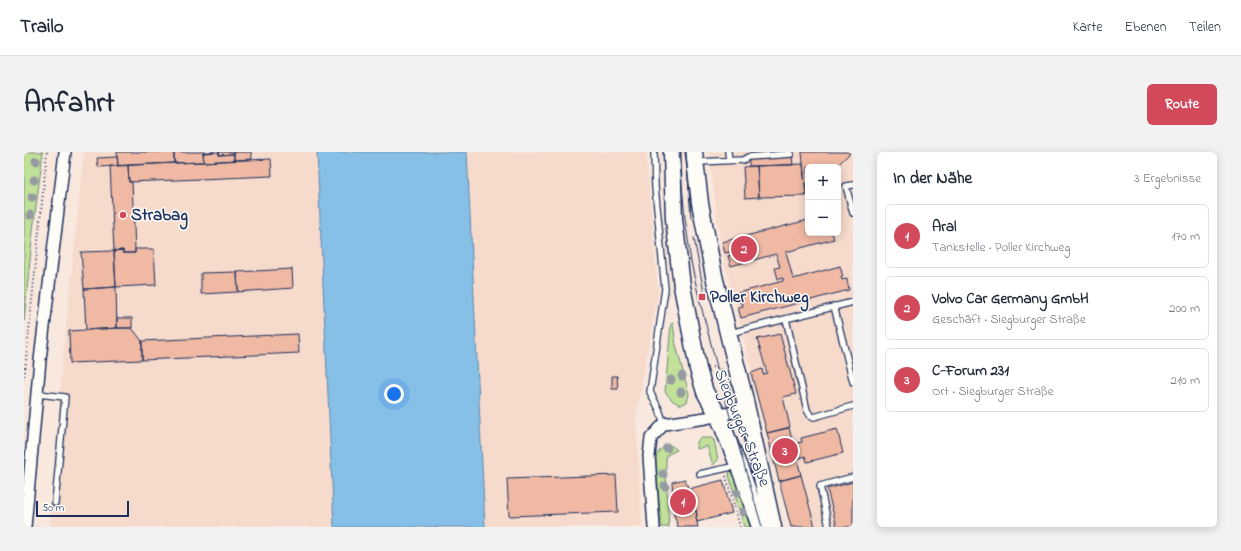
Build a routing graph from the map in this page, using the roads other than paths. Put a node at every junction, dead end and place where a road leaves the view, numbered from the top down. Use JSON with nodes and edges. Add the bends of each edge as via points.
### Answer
{"nodes":[{"id":1,"x":65,"y":152,"type":"edge"},
{"id":2,"x":654,"y":152,"type":"edge"},
{"id":3,"x":672,"y":152,"type":"edge"},
{"id":4,"x":728,"y":152,"type":"edge"},
{"id":5,"x":790,"y":152,"type":"edge"},
{"id":6,"x":695,"y":157,"type":"edge"},
{"id":7,"x":728,"y":160,"type":"junction"},
{"id":8,"x":853,"y":185,"type":"edge"},
{"id":9,"x":853,"y":213,"type":"edge"},
{"id":10,"x":853,"y":302,"type":"edge"},
{"id":11,"x":834,"y":306,"type":"junction"},
{"id":12,"x":786,"y":319,"type":"junction"},
{"id":13,"x":728,"y":333,"type":"junction"},
{"id":14,"x":853,"y":382,"type":"edge"},
{"id":15,"x":38,"y":394,"type":"junction"},
{"id":16,"x":853,"y":406,"type":"edge"},
{"id":17,"x":747,"y":409,"type":"junction"},
{"id":18,"x":718,"y":415,"type":"junction"},
{"id":19,"x":664,"y":424,"type":"junction"},
{"id":20,"x":731,"y":467,"type":"junction"},
{"id":21,"x":700,"y":474,"type":"dead end"},
{"id":22,"x":853,"y":477,"type":"edge"},
{"id":23,"x":55,"y":503,"type":"dead end"},
{"id":24,"x":25,"y":527,"type":"edge"},
{"id":25,"x":654,"y":527,"type":"edge"},
{"id":26,"x":760,"y":527,"type":"edge"},
{"id":27,"x":773,"y":527,"type":"edge"},
{"id":28,"x":829,"y":527,"type":"edge"}],
"edges":[{"from":1,"to":15,"type":"street"},
{"from":2,"to":19,"type":"lane","via":[[665,289],[650,392]]},
{"from":3,"to":18,"type":"main road","name":"Siegburger Straße","via":[[674,219],[682,286],[701,381]]},
{"from":4,"to":7,"type":"lane"},
{"from":5,"to":7,"type":"lane","via":[[791,154]]},
{"from":6,"to":7,"type":"lane"},
{"from":6,"to":13,"type":"main road","name":"Siegburger Straße","via":[[705,230]]},
{"from":8,"to":9,"type":"lane","via":[[846,186]]},
{"from":10,"to":11,"type":"lane"},
{"from":11,"to":12,"type":"lane"},
{"from":11,"to":14,"type":"lane"},
{"from":12,"to":13,"type":"lane"},
{"from":12,"to":16,"type":"lane","via":[[810,415],[814,417]]},
{"from":13,"to":17,"type":"main road","name":"Siegburger Straße"},
{"from":15,"to":23,"type":"lane","via":[[65,397]]},
{"from":15,"to":24,"type":"street"},
{"from":17,"to":18,"type":"street"},
{"from":17,"to":27,"type":"main road","name":"Siegburger Straße"},
{"from":18,"to":19,"type":"street"},
{"from":18,"to":20,"type":"main road","name":"Siegburger Straße"},
{"from":19,"to":25,"type":"street","via":[[651,438],[649,456]]},
{"from":20,"to":21,"type":"lane"},
{"from":20,"to":26,"type":"main road","name":"Siegburger Straße"},
{"from":22,"to":28,"type":"lane","via":[[820,486]]}]}
